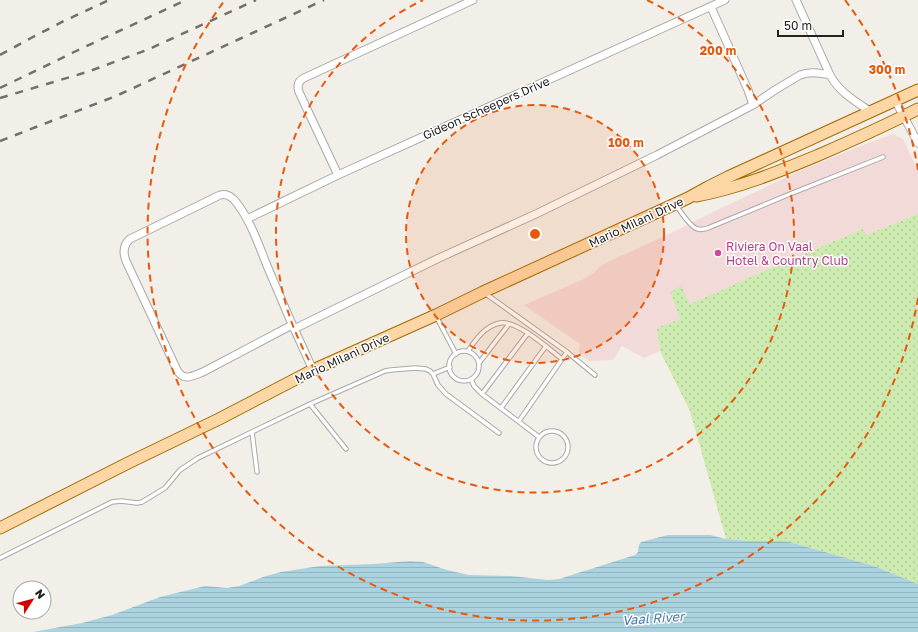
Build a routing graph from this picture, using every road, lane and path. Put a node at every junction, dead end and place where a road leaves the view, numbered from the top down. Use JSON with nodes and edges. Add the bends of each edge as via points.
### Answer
{"nodes":[{"id":1,"x":473,"y":0,"type":"edge"},
{"id":2,"x":725,"y":0,"type":"edge"},
{"id":3,"x":796,"y":0,"type":"edge"},
{"id":4,"x":711,"y":6,"type":"junction"},
{"id":5,"x":830,"y":74,"type":"junction"},
{"id":6,"x":918,"y":90,"type":"edge"},
{"id":7,"x":895,"y":100,"type":"junction"},
{"id":8,"x":753,"y":105,"type":"junction"},
{"id":9,"x":918,"y":109,"type":"edge"},
{"id":10,"x":871,"y":112,"type":"junction"},
{"id":11,"x":904,"y":116,"type":"junction"},
{"id":12,"x":808,"y":140,"type":"junction"},
{"id":13,"x":918,"y":143,"type":"edge"},
{"id":14,"x":815,"y":156,"type":"junction"},
{"id":15,"x":883,"y":157,"type":"dead end"},
{"id":16,"x":338,"y":175,"type":"junction"},
{"id":17,"x":688,"y":198,"type":"junction"},
{"id":18,"x":675,"y":204,"type":"junction"},
{"id":19,"x":247,"y":219,"type":"junction"},
{"id":20,"x":483,"y":292,"type":"junction"},
{"id":21,"x":436,"y":315,"type":"junction"},
{"id":22,"x":509,"y":324,"type":"junction"},
{"id":23,"x":293,"y":327,"type":"junction"},
{"id":24,"x":528,"y":333,"type":"junction"},
{"id":25,"x":546,"y":346,"type":"junction"},
{"id":26,"x":468,"y":351,"type":"junction"},
{"id":27,"x":567,"y":352,"type":"junction"},
{"id":28,"x":456,"y":354,"type":"junction"},
{"id":29,"x":562,"y":359,"type":"junction"},
{"id":30,"x":479,"y":363,"type":"junction"},
{"id":31,"x":450,"y":367,"type":"junction"},
{"id":32,"x":313,"y":370,"type":"junction"},
{"id":33,"x":433,"y":374,"type":"junction"},
{"id":34,"x":595,"y":374,"type":"dead end"},
{"id":35,"x":471,"y":379,"type":"junction"},
{"id":36,"x":482,"y":394,"type":"junction"},
{"id":37,"x":310,"y":404,"type":"junction"},
{"id":38,"x":501,"y":408,"type":"junction"},
{"id":39,"x":519,"y":421,"type":"junction"},
{"id":40,"x":252,"y":432,"type":"junction"},
{"id":41,"x":499,"y":433,"type":"dead end"},
{"id":42,"x":539,"y":437,"type":"junction"},
{"id":43,"x":346,"y":449,"type":"dead end"},
{"id":44,"x":257,"y":472,"type":"dead end"},
{"id":45,"x":0,"y":528,"type":"edge"},
{"id":46,"x":0,"y":558,"type":"edge"}],
"edges":[{"from":1,"to":16,"type":"street","via":[[299,82],[299,92]]},
{"from":2,"to":4,"type":"street","name":"Gideon Scheepers Drive"},
{"from":3,"to":5,"type":"street"},
{"from":4,"to":8,"type":"street"},
{"from":4,"to":16,"type":"street","name":"Gideon Scheepers Drive"},
{"from":5,"to":8,"type":"street","via":[[800,75]]},
{"from":5,"to":10,"type":"street","via":[[846,95]]},
{"from":6,"to":7,"type":"main road","name":"Mario Milani Drive"},
{"from":7,"to":10,"type":"main road","name":"Mario Milani Drive"},
{"from":7,"to":11,"type":"street"},
{"from":8,"to":23,"type":"street","via":[[650,159]]},
{"from":9,"to":11,"type":"main road","name":"Mario Milani Drive"},
{"from":10,"to":12,"type":"main road","name":"Mario Milani Drive"},
{"from":11,"to":13,"type":"street"},
{"from":11,"to":14,"type":"main road","name":"Mario Milani Drive"},
{"from":12,"to":14,"type":"main road"},
{"from":12,"to":17,"type":"main road","name":"Mario Milani Drive","via":[[708,186]]},
{"from":14,"to":17,"type":"main road","name":"Mario Milani Drive","via":[[758,179],[715,193]]},
{"from":15,"to":18,"type":"lane","via":[[700,230],[693,226]]},
{"from":16,"to":19,"type":"street","name":"Gideon Scheepers Drive"},
{"from":17,"to":18,"type":"main road","name":"Mario Milani Drive"},
{"from":18,"to":20,"type":"main road","name":"Mario Milani Drive"},
{"from":19,"to":23,"type":"street"},
{"from":19,"to":23,"type":"street","via":[[235,201],[222,194],[130,240],[124,248],[125,259],[176,370],[184,377],[189,378]]},
{"from":20,"to":21,"type":"main road","name":"Mario Milani Drive"},
{"from":20,"to":27,"type":"lane"},
{"from":21,"to":28,"type":"lane"},
{"from":21,"to":32,"type":"main road","name":"Mario Milani Drive"},
{"from":22,"to":24,"type":"lane"},
{"from":22,"to":26,"type":"lane","via":[[500,323],[485,330]]},
{"from":22,"to":30,"type":"lane"},
{"from":23,"to":32,"type":"street"},
{"from":24,"to":25,"type":"lane"},
{"from":24,"to":36,"type":"lane"},
{"from":25,"to":29,"type":"lane"},
{"from":25,"to":38,"type":"lane"},
{"from":26,"to":28,"type":"lane"},
{"from":26,"to":30,"type":"lane"},
{"from":27,"to":29,"type":"lane"},
{"from":27,"to":34,"type":"lane"},
{"from":28,"to":31,"type":"lane","via":[[452,357]]},
{"from":29,"to":39,"type":"lane"},
{"from":30,"to":35,"type":"lane","via":[[478,372]]},
{"from":31,"to":33,"type":"lane"},
{"from":31,"to":35,"type":"lane","via":[[457,378]]},
{"from":32,"to":45,"type":"main road","name":"Mario Milani Drive"},
{"from":33,"to":37,"type":"lane","via":[[426,369],[416,368],[385,371]]},
{"from":33,"to":41,"type":"lane","via":[[446,394]]},
{"from":35,"to":36,"type":"lane"},
{"from":36,"to":38,"type":"lane"},
{"from":37,"to":40,"type":"lane"},
{"from":37,"to":43,"type":"lane"},
{"from":38,"to":39,"type":"lane"},
{"from":39,"to":42,"type":"lane"},
{"from":40,"to":44,"type":"lane"},
{"from":40,"to":46,"type":"lane","via":[[187,464],[165,488],[142,502],[112,502]]},
{"from":42,"to":42,"type":"lane","via":[[549,432],[559,433],[563,437],[567,447],[561,460],[551,463],[539,456],[536,451]]}]}
